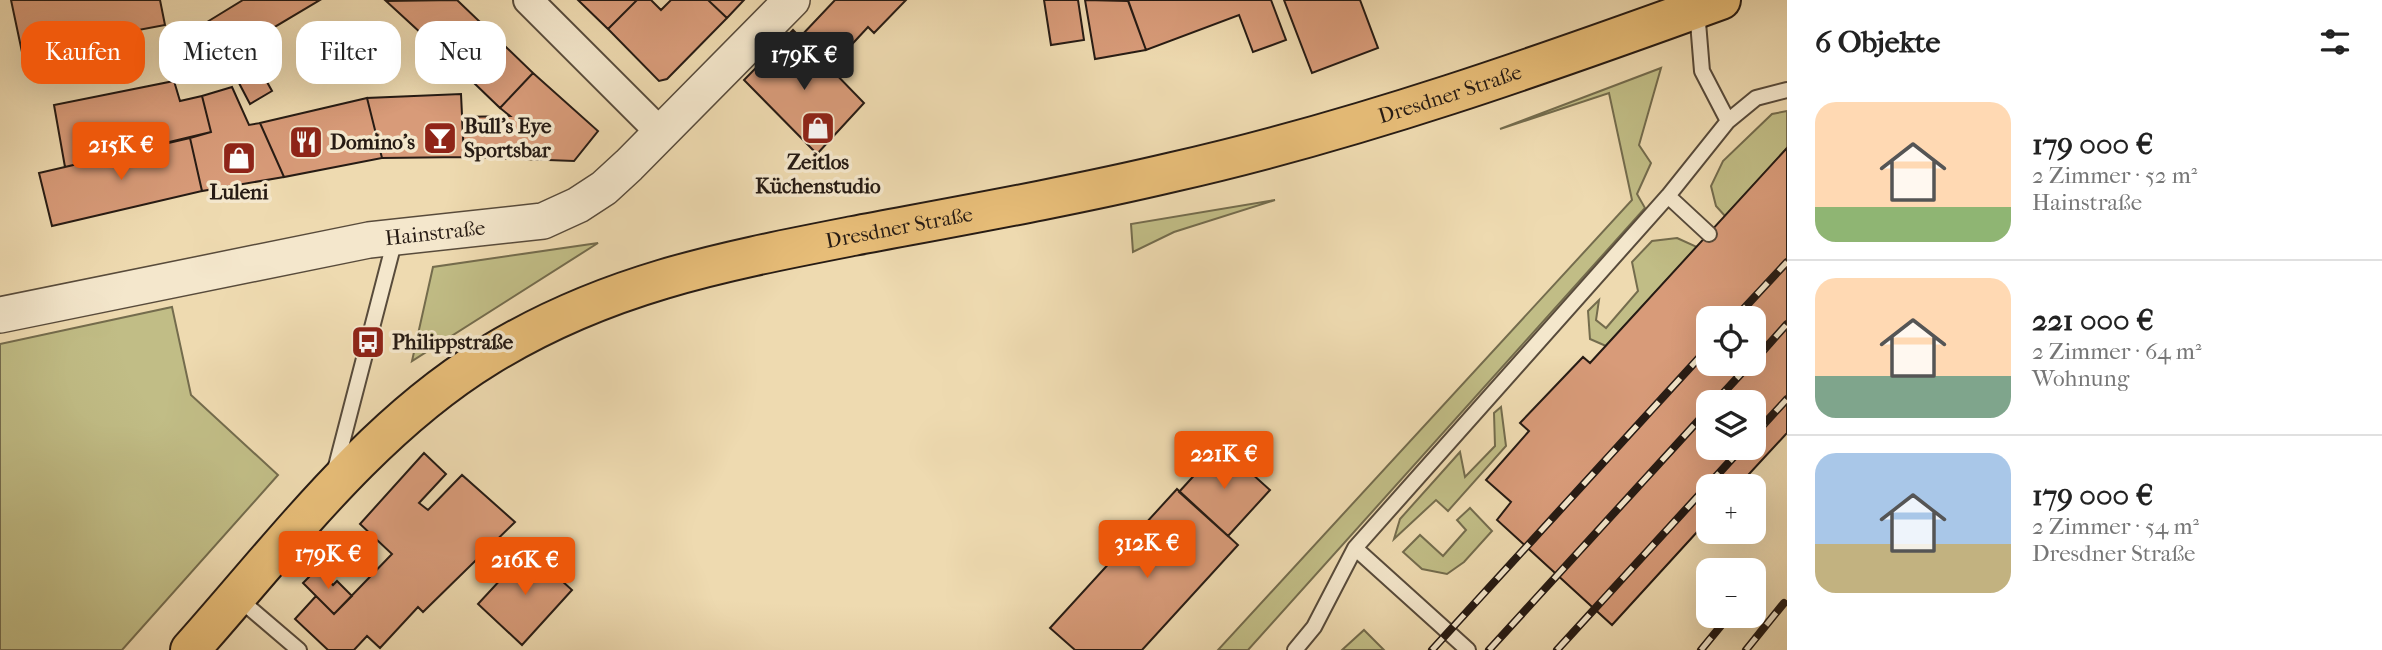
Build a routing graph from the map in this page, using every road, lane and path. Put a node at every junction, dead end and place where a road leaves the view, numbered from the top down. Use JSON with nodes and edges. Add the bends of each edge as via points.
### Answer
{"nodes":[{"id":1,"x":528,"y":0,"type":"edge"},
{"id":2,"x":792,"y":0,"type":"edge"},
{"id":3,"x":1702,"y":3,"type":"edge"},
{"id":4,"x":1787,"y":90,"type":"edge"},
{"id":5,"x":1728,"y":121,"type":"junction"},
{"id":6,"x":660,"y":132,"type":"junction"},
{"id":7,"x":1668,"y":196,"type":"junction"},
{"id":8,"x":1709,"y":234,"type":"dead end"},
{"id":9,"x":395,"y":238,"type":"junction"},
{"id":10,"x":0,"y":315,"type":"edge"},
{"id":11,"x":328,"y":495,"type":"junction"},
{"id":12,"x":1355,"y":548,"type":"junction"},
{"id":13,"x":237,"y":597,"type":"junction"},
{"id":14,"x":190,"y":650,"type":"edge"},
{"id":15,"x":299,"y":650,"type":"edge"},
{"id":16,"x":1294,"y":650,"type":"edge"},
{"id":17,"x":1468,"y":650,"type":"edge"}],
"edges":[{"from":1,"to":6,"type":"street"},
{"from":2,"to":6,"type":"street","name":"Hainstraße"},
{"from":3,"to":5,"type":"lane","via":[[1702,71]]},
{"from":3,"to":11,"type":"main road","name":"Dresdner Straße","via":[[1426,101],[1262,150],[1098,188],[729,260],[637,285],[550,320],[485,357],[414,407]]},
{"from":4,"to":5,"type":"lane","via":[[1756,98]]},
{"from":5,"to":7,"type":"lane"},
{"from":6,"to":9,"type":"street","name":"Hainstraße","via":[[604,188],[562,214],[510,227]]},
{"from":7,"to":8,"type":"lane"},
{"from":7,"to":12,"type":"lane"},
{"from":9,"to":10,"type":"street","name":"Hainstraße"},
{"from":9,"to":11,"type":"lane"},
{"from":11,"to":13,"type":"main road","name":"Dresdner Straße"},
{"from":12,"to":16,"type":"lane","via":[[1314,628]]},
{"from":12,"to":17,"type":"lane"},
{"from":13,"to":14,"type":"main road","name":"Dresdner Straße"},
{"from":13,"to":15,"type":"lane"}]}
